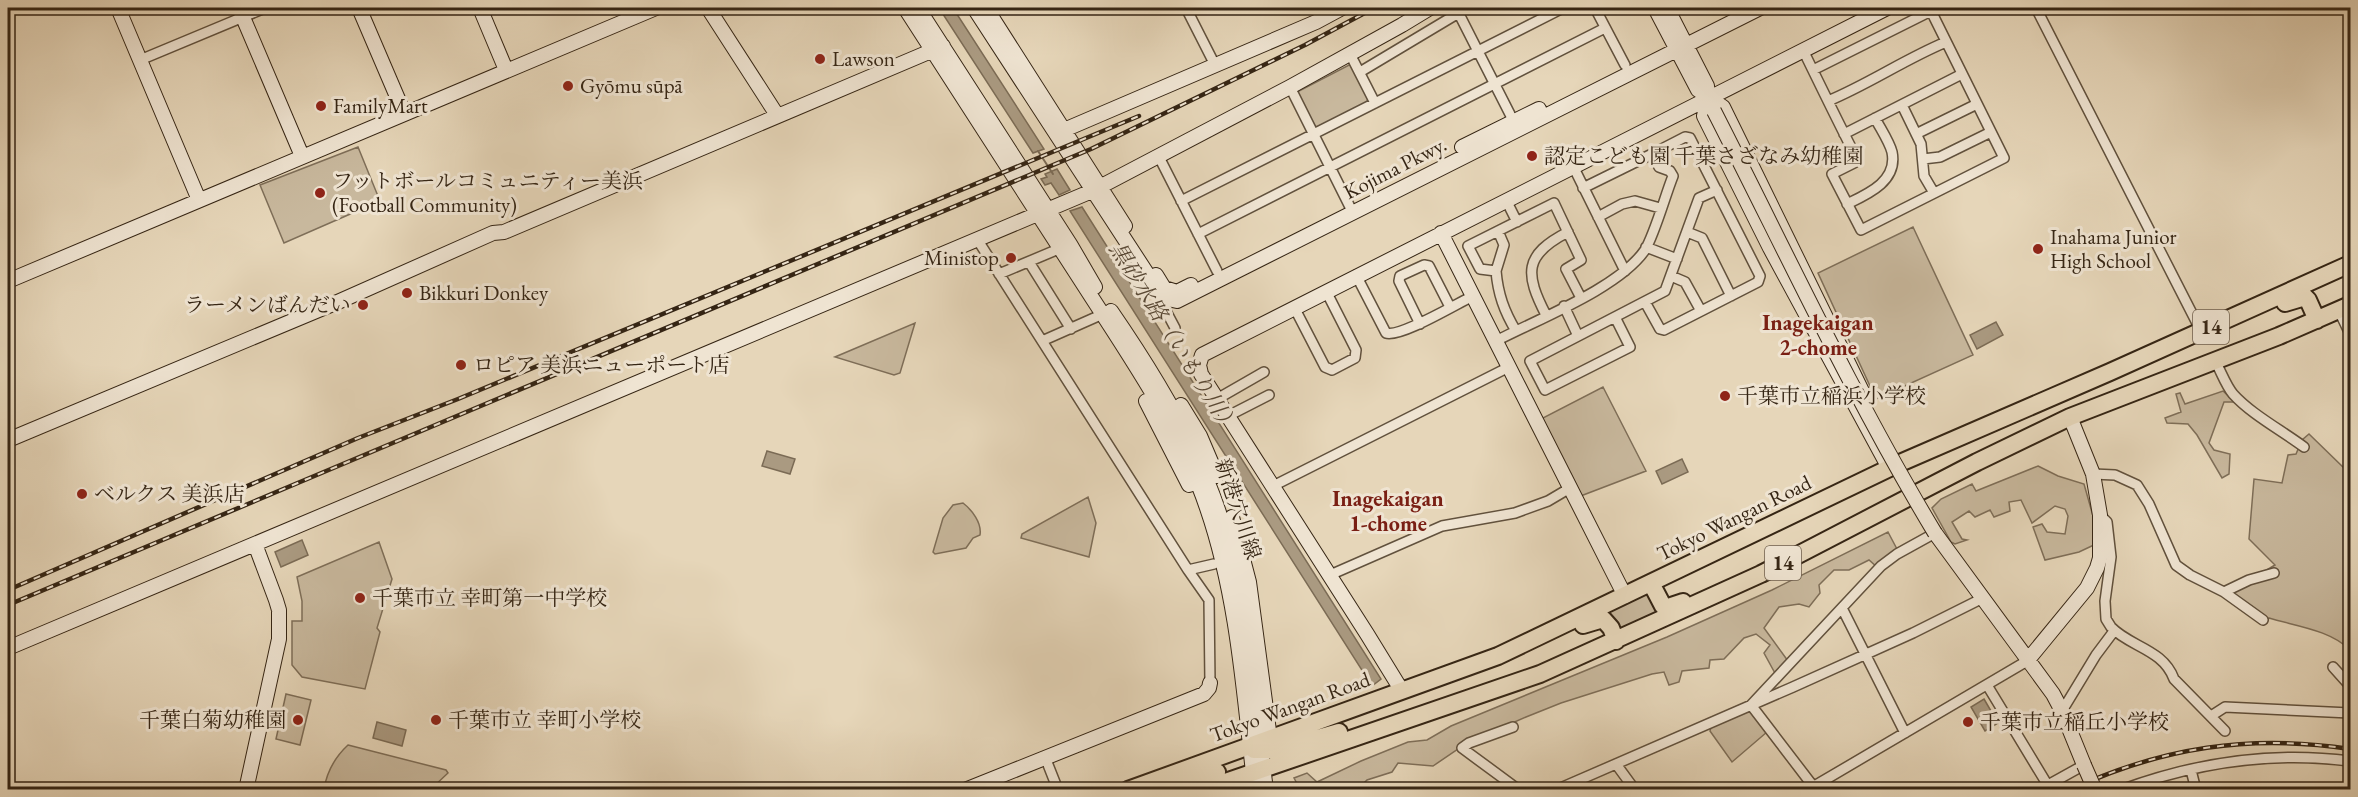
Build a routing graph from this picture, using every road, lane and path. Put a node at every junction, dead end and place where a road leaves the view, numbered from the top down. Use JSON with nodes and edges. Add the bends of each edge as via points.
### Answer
{"nodes":[{"id":1,"x":118,"y":8,"type":"edge"},
{"id":2,"x":265,"y":8,"type":"edge"},
{"id":3,"x":359,"y":8,"type":"edge"},
{"id":4,"x":480,"y":8,"type":"edge"},
{"id":5,"x":656,"y":8,"type":"edge"},
{"id":6,"x":708,"y":8,"type":"edge"},
{"id":7,"x":906,"y":8,"type":"edge"},
{"id":8,"x":918,"y":8,"type":"edge"},
{"id":9,"x":974,"y":8,"type":"edge"},
{"id":10,"x":986,"y":8,"type":"edge"},
{"id":11,"x":1186,"y":8,"type":"edge"},
{"id":12,"x":1342,"y":8,"type":"edge"},
{"id":13,"x":1430,"y":8,"type":"edge"},
{"id":14,"x":1467,"y":8,"type":"edge"},
{"id":15,"x":1563,"y":8,"type":"edge"},
{"id":16,"x":1595,"y":8,"type":"edge"},
{"id":17,"x":1655,"y":8,"type":"edge"},
{"id":18,"x":1667,"y":8,"type":"edge"},
{"id":19,"x":1741,"y":8,"type":"edge"},
{"id":20,"x":1760,"y":8,"type":"edge"},
{"id":21,"x":1887,"y":8,"type":"edge"},
{"id":22,"x":2036,"y":8,"type":"edge"},
{"id":23,"x":1457,"y":10,"type":"edge"},
{"id":24,"x":241,"y":12,"type":"edge"},
{"id":25,"x":1605,"y":28,"type":"junction"},
{"id":26,"x":1946,"y":42,"type":"junction"},
{"id":27,"x":1680,"y":43,"type":"junction"},
{"id":28,"x":938,"y":48,"type":"junction"},
{"id":29,"x":1803,"y":50,"type":"junction"},
{"id":30,"x":1478,"y":52,"type":"junction"},
{"id":31,"x":1350,"y":54,"type":"junction"},
{"id":32,"x":140,"y":60,"type":"junction"},
{"id":33,"x":1215,"y":65,"type":"junction"},
{"id":34,"x":1625,"y":65,"type":"junction"},
{"id":35,"x":506,"y":70,"type":"junction"},
{"id":36,"x":1813,"y":70,"type":"junction"},
{"id":37,"x":1360,"y":72,"type":"junction"},
{"id":38,"x":1962,"y":74,"type":"junction"},
{"id":39,"x":1495,"y":84,"type":"junction"},
{"id":40,"x":1290,"y":87,"type":"junction"},
{"id":41,"x":1828,"y":101,"type":"junction"},
{"id":42,"x":1375,"y":103,"type":"junction"},
{"id":43,"x":1977,"y":104,"type":"junction"},
{"id":44,"x":1711,"y":105,"type":"junction"},
{"id":45,"x":1902,"y":105,"type":"junction"},
{"id":46,"x":404,"y":113,"type":"junction"},
{"id":47,"x":777,"y":115,"type":"junction"},
{"id":48,"x":1875,"y":118,"type":"junction"},
{"id":49,"x":1516,"y":126,"type":"junction"},
{"id":50,"x":1060,"y":132,"type":"junction"},
{"id":51,"x":1991,"y":132,"type":"junction"},
{"id":52,"x":1313,"y":134,"type":"junction"},
{"id":53,"x":1844,"y":134,"type":"junction"},
{"id":54,"x":1916,"y":134,"type":"junction"},
{"id":55,"x":1652,"y":154,"type":"junction"},
{"id":56,"x":302,"y":156,"type":"junction"},
{"id":57,"x":1159,"y":157,"type":"junction"},
{"id":58,"x":1923,"y":159,"type":"junction"},
{"id":59,"x":1572,"y":166,"type":"junction"},
{"id":60,"x":1330,"y":167,"type":"junction"},
{"id":61,"x":1583,"y":188,"type":"junction"},
{"id":62,"x":1096,"y":189,"type":"junction"},
{"id":63,"x":1717,"y":190,"type":"junction"},
{"id":64,"x":1934,"y":194,"type":"junction"},
{"id":65,"x":199,"y":200,"type":"junction"},
{"id":66,"x":1506,"y":200,"type":"junction"},
{"id":67,"x":1181,"y":201,"type":"junction"},
{"id":68,"x":1847,"y":204,"type":"junction"},
{"id":69,"x":1660,"y":208,"type":"junction"},
{"id":70,"x":1351,"y":209,"type":"junction"},
{"id":71,"x":1050,"y":210,"type":"junction"},
{"id":72,"x":1598,"y":218,"type":"junction"},
{"id":73,"x":1517,"y":222,"type":"junction"},
{"id":74,"x":1498,"y":231,"type":"junction"},
{"id":75,"x":1441,"y":232,"type":"junction"},
{"id":76,"x":1568,"y":232,"type":"junction"},
{"id":77,"x":1687,"y":232,"type":"junction"},
{"id":78,"x":1198,"y":234,"type":"junction"},
{"id":79,"x":977,"y":239,"type":"junction"},
{"id":80,"x":1647,"y":247,"type":"junction"},
{"id":81,"x":1061,"y":248,"type":"junction"},
{"id":82,"x":1677,"y":259,"type":"junction"},
{"id":83,"x":1029,"y":262,"type":"junction"},
{"id":84,"x":2350,"y":264,"type":"edge"},
{"id":85,"x":1217,"y":271,"type":"junction"},
{"id":86,"x":1496,"y":271,"type":"junction"},
{"id":87,"x":1625,"y":271,"type":"junction"},
{"id":88,"x":999,"y":274,"type":"junction"},
{"id":89,"x":1356,"y":275,"type":"junction"},
{"id":90,"x":1671,"y":276,"type":"junction"},
{"id":91,"x":8,"y":280,"type":"edge"},
{"id":92,"x":1326,"y":291,"type":"junction"},
{"id":93,"x":1731,"y":296,"type":"junction"},
{"id":94,"x":1473,"y":297,"type":"junction"},
{"id":95,"x":1163,"y":298,"type":"junction"},
{"id":96,"x":1581,"y":298,"type":"junction"},
{"id":97,"x":1645,"y":302,"type":"junction"},
{"id":98,"x":1564,"y":306,"type":"junction"},
{"id":99,"x":1103,"y":307,"type":"junction"},
{"id":100,"x":1294,"y":307,"type":"junction"},
{"id":101,"x":1450,"y":307,"type":"junction"},
{"id":102,"x":2345,"y":308,"type":"edge"},
{"id":103,"x":1701,"y":311,"type":"junction"},
{"id":104,"x":2240,"y":314,"type":"junction"},
{"id":105,"x":1546,"y":315,"type":"junction"},
{"id":106,"x":1615,"y":317,"type":"junction"},
{"id":107,"x":2317,"y":320,"type":"junction"},
{"id":108,"x":1420,"y":324,"type":"junction"},
{"id":109,"x":1071,"y":328,"type":"junction"},
{"id":110,"x":1175,"y":328,"type":"dead end"},
{"id":111,"x":1516,"y":330,"type":"junction"},
{"id":112,"x":2201,"y":332,"type":"junction"},
{"id":113,"x":2350,"y":334,"type":"edge"},
{"id":114,"x":1578,"y":336,"type":"junction"},
{"id":115,"x":1042,"y":341,"type":"junction"},
{"id":116,"x":1496,"y":341,"type":"junction"},
{"id":117,"x":2215,"y":361,"type":"junction"},
{"id":118,"x":1509,"y":367,"type":"junction"},
{"id":119,"x":1264,"y":372,"type":"dead end"},
{"id":120,"x":1269,"y":395,"type":"dead end"},
{"id":121,"x":1217,"y":399,"type":"junction"},
{"id":122,"x":1228,"y":416,"type":"junction"},
{"id":123,"x":2070,"y":417,"type":"junction"},
{"id":124,"x":8,"y":440,"type":"edge"},
{"id":125,"x":2304,"y":447,"type":"dead end"},
{"id":126,"x":1894,"y":466,"type":"junction"},
{"id":127,"x":2093,"y":474,"type":"junction"},
{"id":128,"x":1273,"y":486,"type":"junction"},
{"id":129,"x":1570,"y":488,"type":"junction"},
{"id":130,"x":2100,"y":515,"type":"junction"},
{"id":131,"x":1935,"y":533,"type":"junction"},
{"id":132,"x":255,"y":544,"type":"junction"},
{"id":133,"x":1214,"y":564,"type":"junction"},
{"id":134,"x":1188,"y":570,"type":"junction"},
{"id":135,"x":2274,"y":573,"type":"dead end"},
{"id":136,"x":1330,"y":575,"type":"junction"},
{"id":137,"x":1651,"y":583,"type":"junction"},
{"id":138,"x":2224,"y":592,"type":"junction"},
{"id":139,"x":1719,"y":593,"type":"junction"},
{"id":140,"x":1625,"y":596,"type":"junction"},
{"id":141,"x":1983,"y":598,"type":"junction"},
{"id":142,"x":1842,"y":608,"type":"junction"},
{"id":143,"x":2263,"y":620,"type":"dead end"},
{"id":144,"x":2114,"y":630,"type":"junction"},
{"id":145,"x":1542,"y":637,"type":"junction"},
{"id":146,"x":1616,"y":641,"type":"junction"},
{"id":147,"x":8,"y":648,"type":"edge"},
{"id":148,"x":1866,"y":655,"type":"junction"},
{"id":149,"x":2027,"y":661,"type":"junction"},
{"id":150,"x":2333,"y":667,"type":"dead end"},
{"id":151,"x":1210,"y":683,"type":"joint"},
{"id":152,"x":1987,"y":685,"type":"junction"},
{"id":153,"x":2350,"y":686,"type":"edge"},
{"id":154,"x":1402,"y":692,"type":"junction"},
{"id":155,"x":1751,"y":705,"type":"junction"},
{"id":156,"x":2062,"y":711,"type":"junction"},
{"id":157,"x":2350,"y":713,"type":"edge"},
{"id":158,"x":2211,"y":716,"type":"junction"},
{"id":159,"x":1513,"y":727,"type":"dead end"},
{"id":160,"x":2225,"y":731,"type":"dead end"},
{"id":161,"x":1905,"y":733,"type":"junction"},
{"id":162,"x":1271,"y":752,"type":"junction"},
{"id":163,"x":1045,"y":757,"type":"junction"},
{"id":164,"x":2350,"y":761,"type":"edge"},
{"id":165,"x":1616,"y":764,"type":"junction"},
{"id":166,"x":2084,"y":765,"type":"junction"},
{"id":167,"x":1244,"y":768,"type":"edge"},
{"id":168,"x":2191,"y":770,"type":"junction"},
{"id":169,"x":2043,"y":787,"type":"edge"},
{"id":170,"x":1813,"y":788,"type":"edge"},
{"id":171,"x":246,"y":789,"type":"edge"},
{"id":172,"x":965,"y":789,"type":"edge"},
{"id":173,"x":1058,"y":789,"type":"edge"},
{"id":174,"x":1128,"y":789,"type":"edge"},
{"id":175,"x":1167,"y":789,"type":"edge"},
{"id":176,"x":1202,"y":789,"type":"edge"},
{"id":177,"x":1255,"y":789,"type":"edge"},
{"id":178,"x":1266,"y":789,"type":"edge"},
{"id":179,"x":1275,"y":789,"type":"edge"},
{"id":180,"x":1519,"y":789,"type":"edge"},
{"id":181,"x":1556,"y":789,"type":"edge"},
{"id":182,"x":1635,"y":789,"type":"edge"},
{"id":183,"x":2095,"y":789,"type":"edge"},
{"id":184,"x":2121,"y":789,"type":"edge"},
{"id":185,"x":2196,"y":789,"type":"edge"}],
"edges":[{"from":1,"to":32,"type":"street"},
{"from":2,"to":24,"type":"street"},
{"from":3,"to":46,"type":"street"},
{"from":4,"to":35,"type":"street"},
{"from":5,"to":35,"type":"street"},
{"from":6,"to":47,"type":"street"},
{"from":7,"to":28,"type":"street"},
{"from":8,"to":28,"type":"street"},
{"from":9,"to":50,"type":"street"},
{"from":10,"to":50,"type":"street"},
{"from":11,"to":33,"type":"street"},
{"from":12,"to":33,"type":"street"},
{"from":13,"to":31,"type":"street"},
{"from":14,"to":23,"type":"street"},
{"from":15,"to":30,"type":"street"},
{"from":16,"to":25,"type":"street"},
{"from":17,"to":27,"type":"street"},
{"from":18,"to":27,"type":"street"},
{"from":19,"to":27,"type":"street","name":"Kojima Pkwy."},
{"from":20,"to":27,"type":"street","name":"Kojima Pkwy."},
{"from":21,"to":29,"type":"street"},
{"from":22,"to":112,"type":"street"},
{"from":23,"to":30,"type":"street"},
{"from":23,"to":37,"type":"street"},
{"from":24,"to":32,"type":"street"},
{"from":24,"to":56,"type":"street"},
{"from":25,"to":34,"type":"street"},
{"from":25,"to":39,"type":"street"},
{"from":26,"to":36,"type":"street","via":[[1931,11]]},
{"from":26,"to":38,"type":"street"},
{"from":26,"to":41,"type":"street","via":[[1909,57],[1881,76]]},
{"from":27,"to":34,"type":"street","name":"Kojima Pkwy."},
{"from":27,"to":44,"type":"street","via":[[1707,86]]},
{"from":27,"to":49,"type":"street","name":"Kojima Pkwy."},
{"from":28,"to":47,"type":"street"},
{"from":28,"to":71,"type":"street"},
{"from":29,"to":36,"type":"street"},
{"from":29,"to":44,"type":"street"},
{"from":30,"to":39,"type":"street"},
{"from":30,"to":42,"type":"street"},
{"from":31,"to":37,"type":"street"},
{"from":31,"to":40,"type":"street"},
{"from":32,"to":65,"type":"street"},
{"from":33,"to":50,"type":"street"},
{"from":34,"to":49,"type":"street","name":"Kojima Pkwy."},
{"from":35,"to":46,"type":"street"},
{"from":36,"to":41,"type":"street"},
{"from":37,"to":42,"type":"street"},
{"from":38,"to":43,"type":"street"},
{"from":38,"to":45,"type":"street"},
{"from":39,"to":49,"type":"street"},
{"from":39,"to":60,"type":"street"},
{"from":40,"to":52,"type":"street"},
{"from":40,"to":57,"type":"street"},
{"from":41,"to":53,"type":"street"},
{"from":42,"to":52,"type":"street"},
{"from":43,"to":51,"type":"street"},
{"from":43,"to":54,"type":"street"},
{"from":44,"to":59,"type":"street"},
{"from":44,"to":126,"type":"street","via":[[1723,107]]},
{"from":44,"to":126,"type":"street","via":[[1704,117],[1770,248]]},
{"from":44,"to":131,"type":"street","bridge":true,"via":[[1866,411]]},
{"from":45,"to":48,"type":"street"},
{"from":45,"to":54,"type":"street"},
{"from":46,"to":56,"type":"street"},
{"from":47,"to":124,"type":"street"},
{"from":48,"to":53,"type":"street"},
{"from":48,"to":68,"type":"street","via":[[1892,152],[1891,170],[1880,187]]},
{"from":49,"to":70,"type":"street","name":"Kojima Pkwy."},
{"from":50,"to":62,"type":"street"},
{"from":51,"to":58,"type":"street","via":[[1940,157]]},
{"from":51,"to":64,"type":"street","via":[[2004,158]]},
{"from":52,"to":60,"type":"street"},
{"from":52,"to":67,"type":"street"},
{"from":53,"to":68,"type":"street","via":[[1857,161],[1833,174]]},
{"from":54,"to":58,"type":"street"},
{"from":55,"to":61,"type":"street"},
{"from":55,"to":63,"type":"street","via":[[1690,138]]},
{"from":55,"to":69,"type":"street","via":[[1659,167],[1673,176]]},
{"from":56,"to":65,"type":"street"},
{"from":57,"to":62,"type":"street"},
{"from":57,"to":67,"type":"street"},
{"from":58,"to":64,"type":"street","via":[[1924,176]]},
{"from":59,"to":61,"type":"street"},
{"from":59,"to":66,"type":"street"},
{"from":60,"to":70,"type":"street"},
{"from":60,"to":78,"type":"street"},
{"from":61,"to":72,"type":"street"},
{"from":62,"to":71,"type":"street"},
{"from":62,"to":85,"type":"street","name":"Kojima Pkwy.","via":[[1164,288],[1177,292]]},
{"from":62,"to":95,"type":"street"},
{"from":63,"to":77,"type":"street","via":[[1699,198]]},
{"from":63,"to":93,"type":"street","via":[[1760,276],[1758,282]]},
{"from":64,"to":68,"type":"street","via":[[1861,230]]},
{"from":65,"to":91,"type":"street"},
{"from":66,"to":73,"type":"street"},
{"from":66,"to":75,"type":"street"},
{"from":67,"to":78,"type":"street"},
{"from":69,"to":72,"type":"street","via":[[1635,201]]},
{"from":69,"to":80,"type":"street"},
{"from":70,"to":85,"type":"street","name":"Kojima Pkwy."},
{"from":70,"to":95,"type":"street","name":"Kojima Pkwy.","via":[[1177,301]]},
{"from":71,"to":79,"type":"street"},
{"from":71,"to":81,"type":"street","name":"新港穴川線"},
{"from":71,"to":99,"type":"street","name":"新港穴川線"},
{"from":72,"to":87,"type":"street"},
{"from":73,"to":74,"type":"street"},
{"from":73,"to":76,"type":"street","via":[[1554,203]]},
{"from":74,"to":86,"type":"street","via":[[1504,245]]},
{"from":74,"to":86,"type":"street","via":[[1468,246],[1480,268]]},
{"from":75,"to":89,"type":"street"},
{"from":75,"to":94,"type":"street"},
{"from":76,"to":96,"type":"street","via":[[1581,260],[1566,269]]},
{"from":76,"to":105,"type":"street","via":[[1539,251],[1531,269],[1534,291]]},
{"from":77,"to":82,"type":"street"},
{"from":77,"to":93,"type":"street","via":[[1702,238]]},
{"from":78,"to":85,"type":"street"},
{"from":79,"to":88,"type":"street"},
{"from":79,"to":132,"type":"street"},
{"from":80,"to":82,"type":"street"},
{"from":80,"to":87,"type":"street"},
{"from":81,"to":83,"type":"street"},
{"from":81,"to":99,"type":"street","name":"新港穴川線"},
{"from":82,"to":90,"type":"street"},
{"from":83,"to":88,"type":"street"},
{"from":83,"to":109,"type":"street"},
{"from":84,"to":104,"type":"highway","name":"Tokyo Wangan Road","number":"14"},
{"from":86,"to":111,"type":"street","via":[[1503,308]]},
{"from":87,"to":96,"type":"street"},
{"from":88,"to":115,"type":"street"},
{"from":89,"to":92,"type":"street"},
{"from":89,"to":108,"type":"street","via":[[1386,333],[1392,335]]},
{"from":90,"to":97,"type":"street","via":[[1665,291]]},
{"from":90,"to":103,"type":"street","via":[[1686,282]]},
{"from":92,"to":100,"type":"street"},
{"from":92,"to":100,"type":"street","via":[[1356,350],[1355,358],[1332,370],[1325,367]]},
{"from":93,"to":103,"type":"street"},
{"from":94,"to":101,"type":"street"},
{"from":94,"to":116,"type":"street"},
{"from":95,"to":110,"type":"street"},
{"from":96,"to":98,"type":"street"},
{"from":97,"to":103,"type":"street","via":[[1664,330]]},
{"from":97,"to":106,"type":"street"},
{"from":98,"to":105,"type":"street"},
{"from":98,"to":114,"type":"street"},
{"from":99,"to":109,"type":"street"},
{"from":99,"to":133,"type":"street","via":[[1104,326],[1184,472]]},
{"from":99,"to":162,"type":"street","via":[[1111,304],[1191,421],[1222,490],[1249,582]]},
{"from":99,"to":177,"type":"street","name":"新港穴川線","via":[[1180,443],[1214,529],[1233,618]]},
{"from":99,"to":178,"type":"street","name":"新港穴川線","via":[[1142,356],[1184,428],[1219,507],[1242,602]]},
{"from":100,"to":121,"type":"street","via":[[1202,355],[1199,370]]},
{"from":101,"to":108,"type":"street"},
{"from":101,"to":108,"type":"street","via":[[1429,266],[1400,276]]},
{"from":102,"to":107,"type":"highway","name":"Tokyo Wangan Road","number":"14"},
{"from":102,"to":113,"type":"street"},
{"from":104,"to":107,"type":"highway","via":[[2303,296]]},
{"from":104,"to":112,"type":"highway","name":"Tokyo Wangan Road","number":"14"},
{"from":105,"to":111,"type":"street"},
{"from":106,"to":114,"type":"street"},
{"from":106,"to":114,"type":"street","via":[[1630,347],[1545,390],[1530,362]]},
{"from":107,"to":117,"type":"highway","name":"Tokyo Wangan Road","number":"14"},
{"from":109,"to":115,"type":"street"},
{"from":111,"to":116,"type":"street"},
{"from":112,"to":126,"type":"highway","name":"Tokyo Wangan Road","number":"14"},
{"from":115,"to":134,"type":"street"},
{"from":116,"to":118,"type":"street"},
{"from":117,"to":123,"type":"highway","name":"Tokyo Wangan Road","number":"14"},
{"from":117,"to":125,"type":"street","via":[[2232,393],[2256,415]]},
{"from":118,"to":128,"type":"street"},
{"from":118,"to":129,"type":"street"},
{"from":119,"to":121,"type":"street"},
{"from":120,"to":122,"type":"street"},
{"from":121,"to":122,"type":"street"},
{"from":122,"to":128,"type":"street"},
{"from":123,"to":127,"type":"street"},
{"from":123,"to":139,"type":"highway","name":"Tokyo Wangan Road","number":"14"},
{"from":126,"to":137,"type":"highway","name":"Tokyo Wangan Road","number":"14"},
{"from":127,"to":130,"type":"street"},
{"from":127,"to":138,"type":"street","via":[[2115,475],[2137,485],[2150,504],[2176,565]]},
{"from":128,"to":136,"type":"street"},
{"from":129,"to":136,"type":"street","via":[[1515,513],[1442,526]]},
{"from":129,"to":140,"type":"street"},
{"from":130,"to":144,"type":"street","via":[[2107,522],[2111,557],[2106,619]]},
{"from":130,"to":149,"type":"street","via":[[2100,558],[2092,579]]},
{"from":131,"to":141,"type":"street"},
{"from":131,"to":142,"type":"street","via":[[1881,566]]},
{"from":132,"to":147,"type":"street"},
{"from":132,"to":171,"type":"street","via":[[279,610],[279,639]]},
{"from":133,"to":134,"type":"street"},
{"from":133,"to":167,"type":"street","via":[[1226,617]]},
{"from":134,"to":151,"type":"street","via":[[1209,600]]},
{"from":135,"to":138,"type":"street"},
{"from":136,"to":154,"type":"street"},
{"from":137,"to":139,"type":"highway","via":[[1666,607]]},
{"from":137,"to":140,"type":"highway","name":"Tokyo Wangan Road","number":"14"},
{"from":138,"to":143,"type":"street"},
{"from":139,"to":146,"type":"highway","name":"Tokyo Wangan Road","number":"14"},
{"from":140,"to":145,"type":"highway","name":"Tokyo Wangan Road","number":"14"},
{"from":141,"to":148,"type":"street"},
{"from":141,"to":149,"type":"street"},
{"from":142,"to":148,"type":"street"},
{"from":142,"to":155,"type":"street"},
{"from":144,"to":156,"type":"street"},
{"from":144,"to":158,"type":"street","via":[[2159,658]]},
{"from":145,"to":146,"type":"highway","via":[[1603,620]]},
{"from":145,"to":154,"type":"highway","name":"Tokyo Wangan Road","number":"14"},
{"from":146,"to":162,"type":"highway","name":"Tokyo Wangan Road","number":"14","via":[[1540,674],[1402,722]]},
{"from":148,"to":155,"type":"street"},
{"from":148,"to":161,"type":"street"},
{"from":149,"to":152,"type":"street"},
{"from":149,"to":156,"type":"street"},
{"from":150,"to":153,"type":"street"},
{"from":151,"to":163,"type":"street","via":[[1204,694]]},
{"from":152,"to":161,"type":"street"},
{"from":152,"to":169,"type":"street"},
{"from":154,"to":162,"type":"highway","name":"Tokyo Wangan Road","number":"14","via":[[1339,712]]},
{"from":155,"to":165,"type":"street"},
{"from":155,"to":170,"type":"street"},
{"from":156,"to":166,"type":"street"},
{"from":157,"to":158,"type":"street","via":[[2225,707]]},
{"from":158,"to":160,"type":"street"},
{"from":159,"to":180,"type":"street","via":[[1462,748]]},
{"from":161,"to":170,"type":"street"},
{"from":162,"to":167,"type":"highway","name":"Tokyo Wangan Road","number":"14"},
{"from":162,"to":167,"type":"highway"},
{"from":162,"to":179,"type":"street"},
{"from":163,"to":172,"type":"street"},
{"from":163,"to":173,"type":"street"},
{"from":164,"to":168,"type":"street","via":[[2283,756]]},
{"from":165,"to":181,"type":"street"},
{"from":165,"to":182,"type":"street"},
{"from":166,"to":169,"type":"street"},
{"from":166,"to":183,"type":"street","bridge":true},
{"from":167,"to":174,"type":"highway","name":"Tokyo Wangan Road","number":"14"},
{"from":167,"to":175,"type":"highway"},
{"from":167,"to":176,"type":"highway","name":"Tokyo Wangan Road","number":"14"},
{"from":168,"to":184,"type":"street"},
{"from":168,"to":185,"type":"street"}]}
